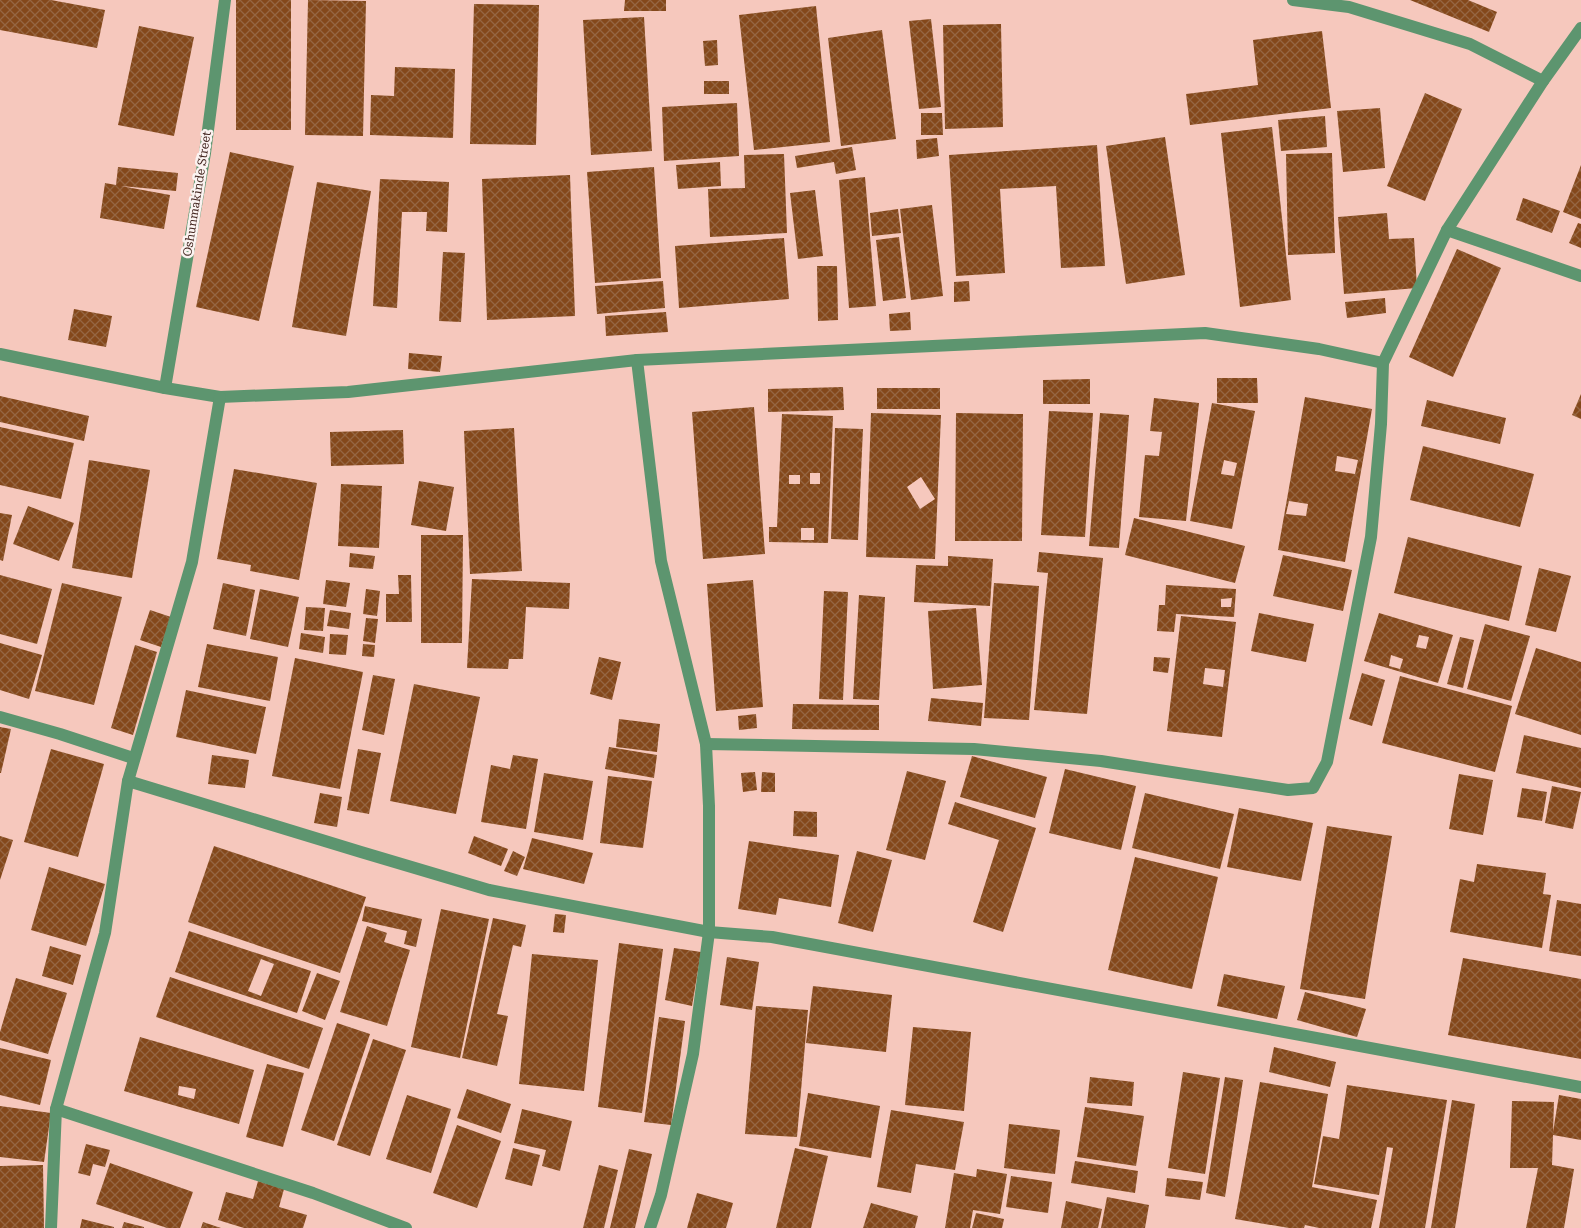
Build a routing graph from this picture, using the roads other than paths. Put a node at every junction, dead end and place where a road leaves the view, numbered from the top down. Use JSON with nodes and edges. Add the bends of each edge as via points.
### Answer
{"nodes":[{"id":1,"x":225,"y":0,"type":"edge"},
{"id":2,"x":1293,"y":0,"type":"edge"},
{"id":3,"x":1581,"y":28,"type":"edge"},
{"id":4,"x":1543,"y":81,"type":"junction"},
{"id":5,"x":1447,"y":230,"type":"junction"},
{"id":6,"x":1581,"y":276,"type":"edge"},
{"id":7,"x":0,"y":354,"type":"edge"},
{"id":8,"x":636,"y":360,"type":"junction"},
{"id":9,"x":1383,"y":363,"type":"junction"},
{"id":10,"x":165,"y":388,"type":"junction"},
{"id":11,"x":220,"y":397,"type":"junction"},
{"id":12,"x":0,"y":717,"type":"edge"},
{"id":13,"x":706,"y":744,"type":"junction"},
{"id":14,"x":133,"y":758,"type":"junction"},
{"id":15,"x":128,"y":781,"type":"junction"},
{"id":16,"x":709,"y":932,"type":"junction"},
{"id":17,"x":1581,"y":1087,"type":"edge"},
{"id":18,"x":56,"y":1109,"type":"junction"},
{"id":19,"x":51,"y":1228,"type":"edge"},
{"id":20,"x":406,"y":1228,"type":"edge"},
{"id":21,"x":650,"y":1228,"type":"edge"}],
"edges":[{"from":1,"to":10,"type":"street","name":"Oshunmakinde Street","via":[[205,153]]},
{"from":2,"to":4,"type":"street","via":[[1349,7],[1470,44]]},
{"from":3,"to":4,"type":"street"},
{"from":4,"to":5,"type":"street"},
{"from":5,"to":6,"type":"street"},
{"from":5,"to":9,"type":"street"},
{"from":7,"to":10,"type":"street"},
{"from":8,"to":9,"type":"street","via":[[1204,333],[1319,349]]},
{"from":8,"to":11,"type":"street","via":[[348,392]]},
{"from":8,"to":13,"type":"street","via":[[661,561]]},
{"from":9,"to":13,"type":"street","via":[[1382,424],[1372,537],[1327,762],[1313,788],[1288,790],[1101,761],[974,749]]},
{"from":10,"to":11,"type":"street"},
{"from":11,"to":14,"type":"street","via":[[192,562]]},
{"from":12,"to":14,"type":"street"},
{"from":13,"to":16,"type":"street"},
{"from":14,"to":15,"type":"street"},
{"from":15,"to":16,"type":"street","via":[[488,890]]},
{"from":15,"to":18,"type":"street","via":[[105,932]]},
{"from":16,"to":17,"type":"street","via":[[772,937]]},
{"from":16,"to":21,"type":"street","via":[[694,1054],[661,1195]]},
{"from":18,"to":19,"type":"street"},
{"from":18,"to":20,"type":"street","via":[[313,1192]]}]}
